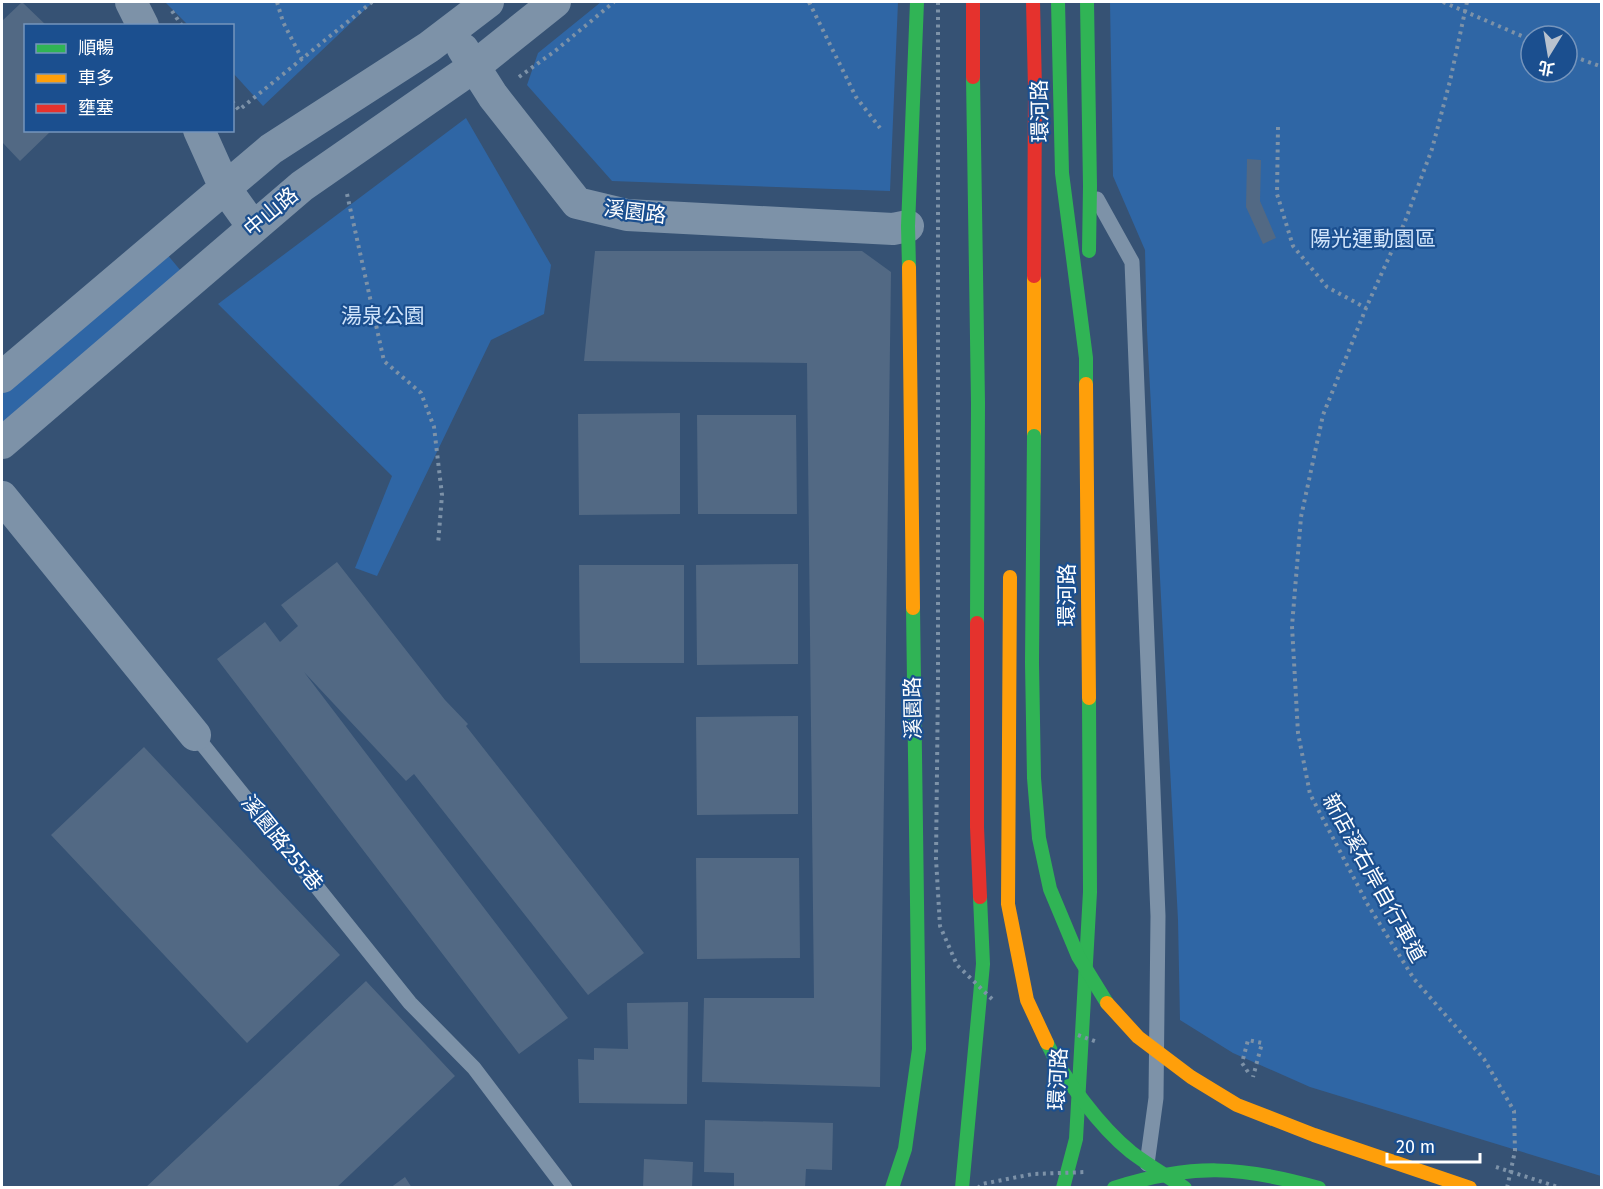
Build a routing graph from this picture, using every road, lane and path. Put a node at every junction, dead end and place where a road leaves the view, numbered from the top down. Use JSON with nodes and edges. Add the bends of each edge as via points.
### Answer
{"nodes":[{"id":1,"x":131,"y":2,"type":"edge"},
{"id":2,"x":277,"y":2,"type":"edge"},
{"id":3,"x":372,"y":2,"type":"edge"},
{"id":4,"x":488,"y":2,"type":"edge"},
{"id":5,"x":555,"y":2,"type":"edge"},
{"id":6,"x":809,"y":2,"type":"edge"},
{"id":7,"x":917,"y":2,"type":"edge"},
{"id":8,"x":974,"y":2,"type":"edge"},
{"id":9,"x":1033,"y":2,"type":"edge"},
{"id":10,"x":1058,"y":2,"type":"edge"},
{"id":11,"x":1087,"y":2,"type":"edge"},
{"id":12,"x":1443,"y":2,"type":"edge"},
{"id":13,"x":1467,"y":2,"type":"edge"},
{"id":14,"x":142,"y":24,"type":"edge"},
{"id":15,"x":450,"y":31,"type":"junction"},
{"id":16,"x":1519,"y":35,"type":"edge"},
{"id":17,"x":1579,"y":58,"type":"edge"},
{"id":18,"x":302,"y":59,"type":"junction"},
{"id":19,"x":475,"y":66,"type":"junction"},
{"id":20,"x":1602,"y":67,"type":"edge"},
{"id":21,"x":234,"y":104,"type":"edge"},
{"id":22,"x":1278,"y":127,"type":"dead end"},
{"id":23,"x":200,"y":132,"type":"edge"},
{"id":24,"x":885,"y":135,"type":"dead end"},
{"id":25,"x":1090,"y":186,"type":"junction"},
{"id":26,"x":225,"y":188,"type":"junction"},
{"id":27,"x":347,"y":194,"type":"dead end"},
{"id":28,"x":908,"y":226,"type":"junction"},
{"id":29,"x":253,"y":227,"type":"junction"},
{"id":30,"x":1366,"y":308,"type":"junction"},
{"id":31,"x":1086,"y":358,"type":"junction"},
{"id":32,"x":2,"y":377,"type":"edge"},
{"id":33,"x":2,"y":443,"type":"edge"},
{"id":34,"x":2,"y":497,"type":"edge"},
{"id":35,"x":438,"y":545,"type":"dead end"},
{"id":36,"x":1010,"y":564,"type":"dead end"},
{"id":37,"x":195,"y":735,"type":"joint"},
{"id":38,"x":1242,"y":1063,"type":"dead end"},
{"id":39,"x":1253,"y":1078,"type":"dead end"},
{"id":40,"x":905,"y":1149,"type":"joint"},
{"id":41,"x":1095,"y":1176,"type":"dead end"},
{"id":42,"x":886,"y":1184,"type":"edge"},
{"id":43,"x":565,"y":1188,"type":"edge"},
{"id":44,"x":962,"y":1188,"type":"edge"},
{"id":45,"x":978,"y":1188,"type":"edge"},
{"id":46,"x":1063,"y":1188,"type":"edge"},
{"id":47,"x":1114,"y":1188,"type":"edge"},
{"id":48,"x":1144,"y":1188,"type":"edge"},
{"id":49,"x":1185,"y":1188,"type":"edge"},
{"id":50,"x":1319,"y":1188,"type":"edge"},
{"id":51,"x":1470,"y":1188,"type":"edge"},
{"id":52,"x":1507,"y":1188,"type":"edge"}],
"edges":[{"from":1,"to":14,"type":"street"},
{"from":2,"to":18,"type":"path"},
{"from":3,"to":18,"type":"path"},
{"from":4,"to":15,"type":"street"},
{"from":5,"to":19,"type":"street","name":"中山路"},
{"from":6,"to":24,"type":"path","via":[[856,97]]},
{"from":7,"to":28,"type":"main road","name":"溪園路"},
{"from":8,"to":44,"type":"main road","via":[[977,827],[983,963]]},
{"from":9,"to":51,"type":"main road","bridge":true,"via":[[1034,778],[1050,888],[1078,956],[1102,997],[1138,1037],[1191,1077],[1237,1105]]},
{"from":10,"to":31,"type":"main road","name":"環河路","via":[[1062,173]]},
{"from":11,"to":25,"type":"main road"},
{"from":12,"to":16,"type":"path","bridge":true},
{"from":13,"to":30,"type":"path","name":"新店溪右岸自行車道","via":[[1432,149]]},
{"from":15,"to":19,"type":"street","name":"溪園路"},
{"from":15,"to":26,"type":"street","via":[[271,149]]},
{"from":17,"to":20,"type":"path"},
{"from":18,"to":21,"type":"path","via":[[239,110]]},
{"from":19,"to":28,"type":"street","name":"溪園路","via":[[493,96],[577,203],[627,215],[893,229]]},
{"from":19,"to":29,"type":"street","name":"中山路","via":[[302,186]]},
{"from":22,"to":30,"type":"path","via":[[1277,194],[1293,246],[1327,287]]},
{"from":23,"to":26,"type":"street"},
{"from":25,"to":31,"type":"main road"},
{"from":25,"to":48,"type":"lane","via":[[1132,262],[1158,916],[1155,1098]]},
{"from":26,"to":29,"type":"street"},
{"from":26,"to":32,"type":"street"},
{"from":27,"to":35,"type":"path","via":[[384,361],[421,393],[434,427],[442,495]]},
{"from":28,"to":40,"type":"main road","name":"溪園路","via":[[919,1049]]},
{"from":29,"to":33,"type":"street","name":"中山路"},
{"from":30,"to":52,"type":"path","name":"新店溪右岸自行車道","via":[[1323,415],[1301,517],[1292,626],[1298,733],[1310,794],[1368,905],[1414,979],[1484,1059],[1514,1111],[1515,1151]]},
{"from":31,"to":46,"type":"main road","name":"環河路","via":[[1090,892],[1076,1139]]},
{"from":34,"to":37,"type":"street","name":"溪園路255巷"},
{"from":36,"to":49,"type":"main road","bridge":true,"via":[[1008,904],[1027,1000],[1057,1064],[1102,1123],[1131,1152]]},
{"from":37,"to":43,"type":"lane","name":"溪園路255巷","via":[[410,1002],[474,1068]]},
{"from":38,"to":39,"type":"path","via":[[1248,1040],[1262,1043]]},
{"from":40,"to":42,"type":"lane"},
{"from":41,"to":45,"type":"path","bridge":true,"via":[[1087,1172],[1033,1174]]},
{"from":47,"to":50,"type":"main road","bridge":true,"via":[[1198,1169],[1263,1173]]}]}
